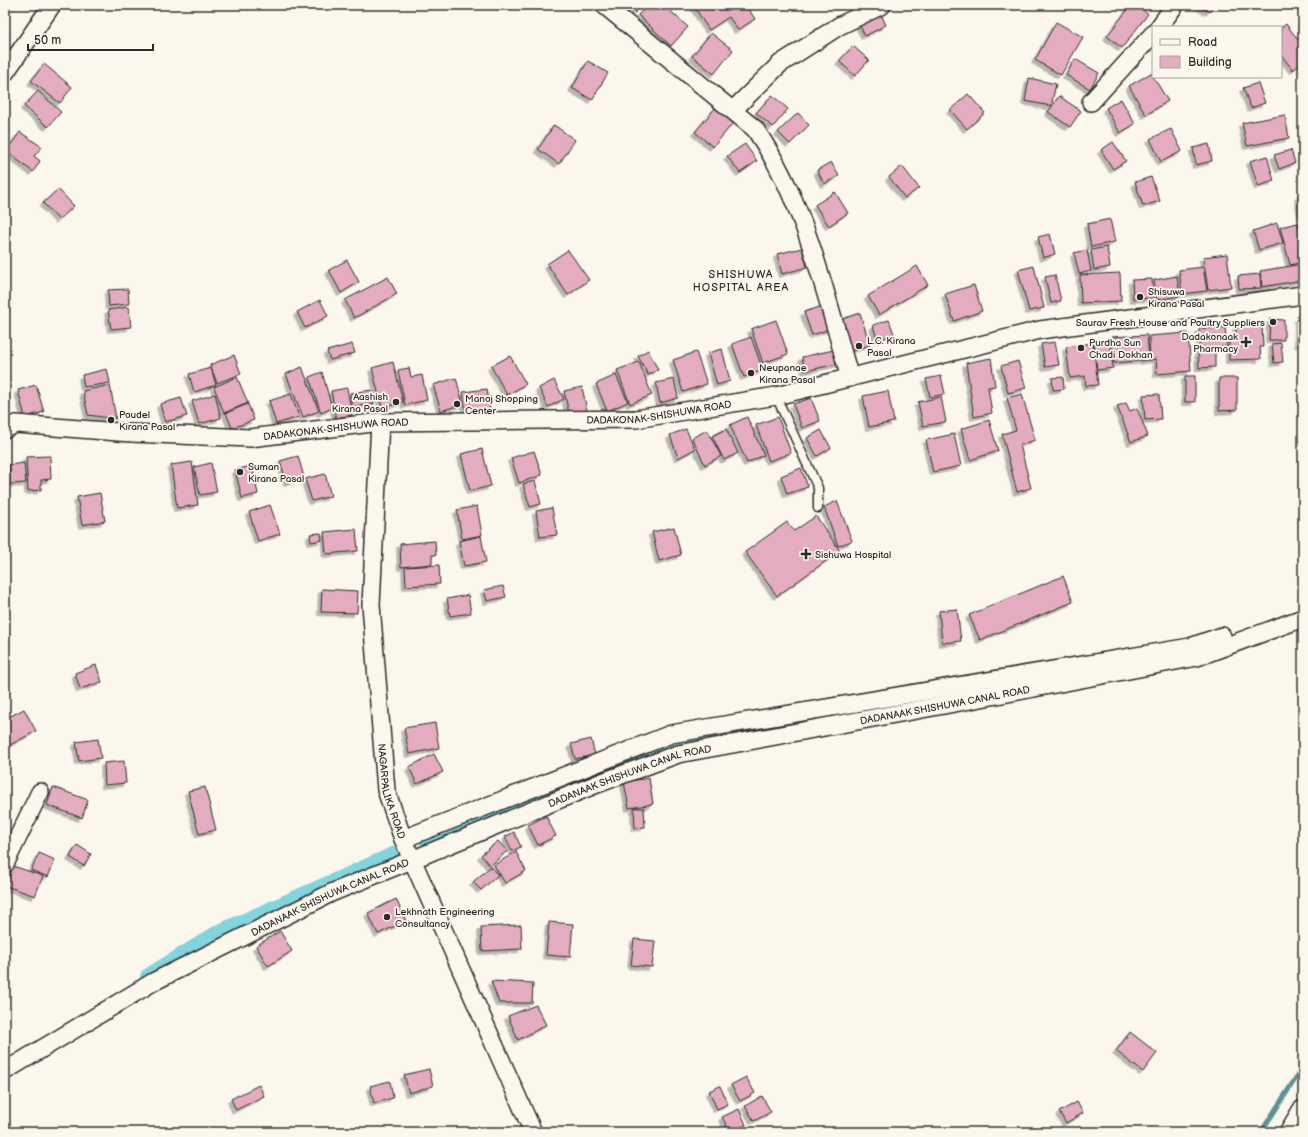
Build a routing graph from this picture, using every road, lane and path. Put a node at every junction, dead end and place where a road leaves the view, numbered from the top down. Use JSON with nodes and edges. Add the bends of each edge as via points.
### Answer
{"nodes":[{"id":1,"x":52,"y":5,"type":"edge"},
{"id":2,"x":604,"y":5,"type":"edge"},
{"id":3,"x":882,"y":5,"type":"edge"},
{"id":4,"x":1152,"y":35,"type":"edge"},
{"id":5,"x":5,"y":73,"type":"edge"},
{"id":6,"x":1091,"y":102,"type":"dead end"},
{"id":7,"x":733,"y":110,"type":"junction"},
{"id":8,"x":1303,"y":295,"type":"edge"},
{"id":9,"x":850,"y":378,"type":"junction"},
{"id":10,"x":776,"y":396,"type":"junction"},
{"id":11,"x":380,"y":422,"type":"junction"},
{"id":12,"x":5,"y":429,"type":"edge"},
{"id":13,"x":818,"y":508,"type":"dead end"},
{"id":14,"x":1303,"y":607,"type":"edge"},
{"id":15,"x":1303,"y":618,"type":"edge"},
{"id":16,"x":40,"y":792,"type":"dead end"},
{"id":17,"x":403,"y":839,"type":"junction"},
{"id":18,"x":413,"y":860,"type":"junction"},
{"id":19,"x":5,"y":864,"type":"edge"},
{"id":20,"x":5,"y":1071,"type":"edge"},
{"id":21,"x":1303,"y":1112,"type":"edge"},
{"id":22,"x":533,"y":1132,"type":"edge"},
{"id":23,"x":1291,"y":1132,"type":"edge"}],
"edges":[{"from":1,"to":5,"type":"street"},
{"from":2,"to":7,"type":"street"},
{"from":3,"to":7,"type":"street","via":[[839,26],[780,64]]},
{"from":4,"to":6,"type":"street"},
{"from":7,"to":9,"type":"street","via":[[755,129],[770,150],[807,230]]},
{"from":8,"to":9,"type":"street","name":"DADAKONAK-SHISHUWA ROAD","via":[[1040,330]]},
{"from":9,"to":10,"type":"street","name":"DADAKONAK-SHISHUWA ROAD"},
{"from":10,"to":11,"type":"street","name":"DADAKONAK-SHISHUWA ROAD","via":[[636,419]]},
{"from":10,"to":13,"type":"lane","via":[[818,488]]},
{"from":11,"to":12,"type":"street","name":"DADAKONAK-SHISHUWA ROAD","via":[[250,438],[131,433],[16,424]]},
{"from":11,"to":17,"type":"street","name":"NAGARPALIKA ROAD","via":[[371,605],[386,790]]},
{"from":14,"to":17,"type":"street","name":"DADANAAK SHISHUWA CANAL ROAD","via":[[1190,647],[670,734]]},
{"from":15,"to":18,"type":"street","name":"DADANAAK SHISHUWA CANAL ROAD","via":[[1197,657],[678,754],[597,784]]},
{"from":16,"to":19,"type":"street"},
{"from":17,"to":18,"type":"street","name":"NAGARPALIKA ROAD"},
{"from":18,"to":20,"type":"street","name":"DADANAAK SHISHUWA CANAL ROAD","via":[[331,893],[153,982]]},
{"from":18,"to":22,"type":"street","name":"NAGARPALIKA ROAD"},
{"from":21,"to":23,"type":"main road"}]}
